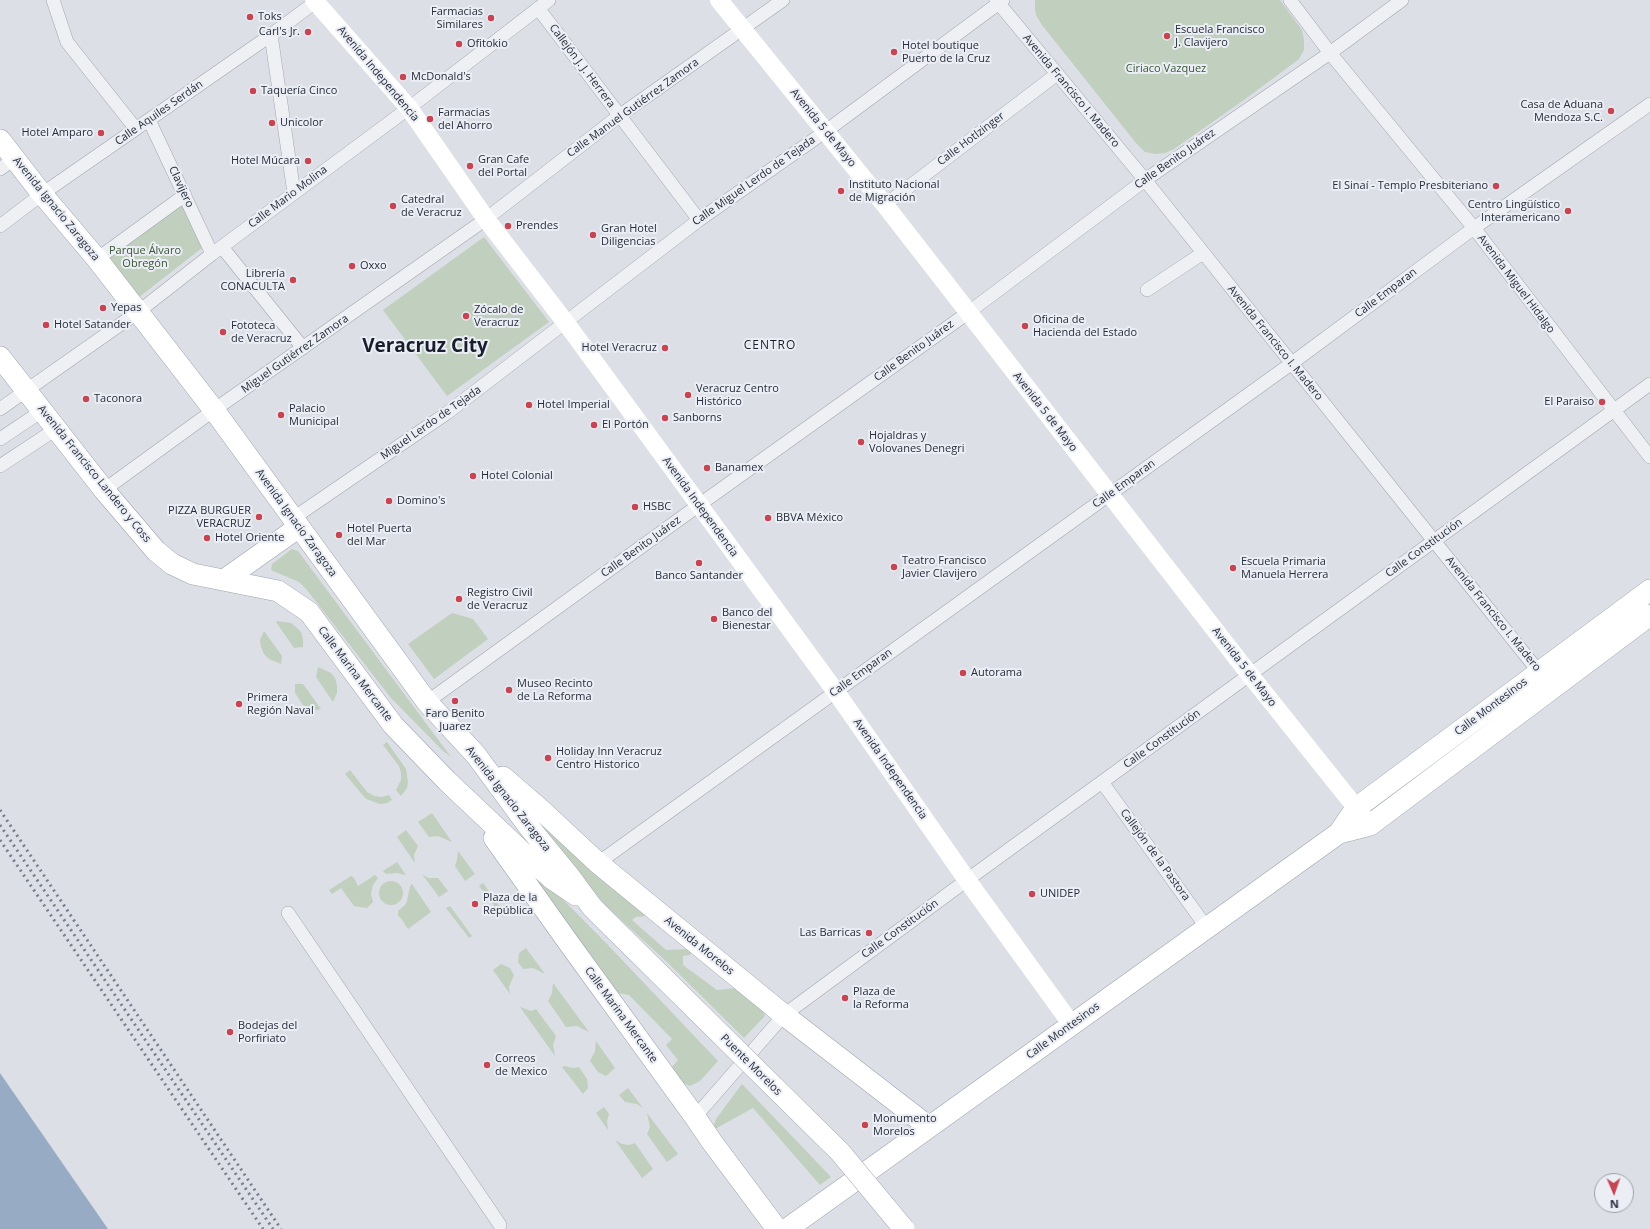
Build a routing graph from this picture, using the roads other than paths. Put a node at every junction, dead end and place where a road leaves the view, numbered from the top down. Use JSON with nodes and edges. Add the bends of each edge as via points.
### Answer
{"nodes":[{"id":1,"x":53,"y":0,"type":"edge"},
{"id":2,"x":316,"y":0,"type":"edge"},
{"id":3,"x":549,"y":0,"type":"edge"},
{"id":4,"x":719,"y":0,"type":"edge"},
{"id":5,"x":783,"y":0,"type":"edge"},
{"id":6,"x":1290,"y":0,"type":"edge"},
{"id":7,"x":1402,"y":0,"type":"edge"},
{"id":8,"x":999,"y":1,"type":"edge"},
{"id":9,"x":538,"y":8,"type":"junction"},
{"id":10,"x":742,"y":29,"type":"junction"},
{"id":11,"x":271,"y":35,"type":"junction"},
{"id":12,"x":1330,"y":53,"type":"junction"},
{"id":13,"x":1057,"y":74,"type":"junction"},
{"id":14,"x":1650,"y":104,"type":"edge"},
{"id":15,"x":408,"y":108,"type":"junction"},
{"id":16,"x":619,"y":116,"type":"junction"},
{"id":17,"x":149,"y":120,"type":"junction"},
{"id":18,"x":136,"y":129,"type":"junction"},
{"id":19,"x":826,"y":131,"type":"junction"},
{"id":20,"x":0,"y":140,"type":"edge"},
{"id":21,"x":7,"y":164,"type":"edge"},
{"id":22,"x":1145,"y":180,"type":"junction"},
{"id":23,"x":294,"y":193,"type":"junction"},
{"id":24,"x":42,"y":194,"type":"junction"},
{"id":25,"x":185,"y":195,"type":"junction"},
{"id":26,"x":885,"y":205,"type":"junction"},
{"id":27,"x":486,"y":219,"type":"junction"},
{"id":28,"x":699,"y":220,"type":"junction"},
{"id":29,"x":0,"y":226,"type":"edge"},
{"id":30,"x":1474,"y":228,"type":"junction"},
{"id":31,"x":217,"y":250,"type":"junction"},
{"id":32,"x":1203,"y":254,"type":"junction"},
{"id":33,"x":97,"y":259,"type":"junction"},
{"id":34,"x":1147,"y":290,"type":"dead end"},
{"id":35,"x":138,"y":312,"type":"junction"},
{"id":36,"x":968,"y":312,"type":"junction"},
{"id":37,"x":566,"y":323,"type":"junction"},
{"id":38,"x":303,"y":348,"type":"junction"},
{"id":39,"x":0,"y":357,"type":"edge"},
{"id":40,"x":1292,"y":363,"type":"junction"},
{"id":41,"x":1650,"y":384,"type":"edge"},
{"id":42,"x":26,"y":391,"type":"junction"},
{"id":43,"x":0,"y":409,"type":"edge"},
{"id":44,"x":214,"y":410,"type":"junction"},
{"id":45,"x":42,"y":411,"type":"junction"},
{"id":46,"x":1613,"y":411,"type":"junction"},
{"id":47,"x":56,"y":429,"type":"junction"},
{"id":48,"x":0,"y":439,"type":"edge"},
{"id":49,"x":1650,"y":457,"type":"edge"},
{"id":50,"x":0,"y":466,"type":"edge"},
{"id":51,"x":104,"y":490,"type":"junction"},
{"id":52,"x":1109,"y":494,"type":"junction"},
{"id":53,"x":699,"y":505,"type":"junction"},
{"id":54,"x":296,"y":523,"type":"junction"},
{"id":55,"x":1434,"y":541,"type":"junction"},
{"id":56,"x":224,"y":580,"type":"junction"},
{"id":57,"x":1650,"y":590,"type":"edge"},
{"id":58,"x":1650,"y":615,"type":"edge"},
{"id":59,"x":1250,"y":675,"type":"junction"},
{"id":60,"x":1544,"y":680,"type":"junction"},
{"id":61,"x":836,"y":692,"type":"junction"},
{"id":62,"x":427,"y":702,"type":"junction"},
{"id":63,"x":476,"y":755,"type":"junction"},
{"id":64,"x":1102,"y":782,"type":"junction"},
{"id":65,"x":468,"y":800,"type":"junction"},
{"id":66,"x":1356,"y":808,"type":"junction"},
{"id":67,"x":1370,"y":824,"type":"junction"},
{"id":68,"x":1339,"y":833,"type":"junction"},
{"id":69,"x":598,"y":863,"type":"junction"},
{"id":70,"x":967,"y":880,"type":"junction"},
{"id":71,"x":592,"y":907,"type":"junction"},
{"id":72,"x":288,"y":913,"type":"dead end"},
{"id":73,"x":1207,"y":928,"type":"junction"},
{"id":74,"x":784,"y":1015,"type":"junction"},
{"id":75,"x":1072,"y":1025,"type":"junction"},
{"id":76,"x":695,"y":1117,"type":"junction"},
{"id":77,"x":929,"y":1128,"type":"junction"},
{"id":78,"x":500,"y":1225,"type":"dead end"},
{"id":79,"x":777,"y":1229,"type":"edge"},
{"id":80,"x":787,"y":1229,"type":"edge"},
{"id":81,"x":904,"y":1229,"type":"edge"}],
"edges":[{"from":1,"to":18,"type":"street","via":[[67,42]]},
{"from":2,"to":11,"type":"street","name":"Calle Aquiles Serdán"},
{"from":2,"to":15,"type":"street","name":"Avenida Independencia"},
{"from":3,"to":9,"type":"street","name":"Calle Mario Molina"},
{"from":4,"to":10,"type":"street","name":"Avenida 5 de Mayo"},
{"from":5,"to":10,"type":"street","name":"Calle Manuel Gutiérrez Zamora"},
{"from":6,"to":12,"type":"street","name":"Avenida Miguel Hidalgo"},
{"from":7,"to":12,"type":"street","name":"Calle Benito Juárez"},
{"from":8,"to":13,"type":"street","name":"Avenida Francisco I. Madero"},
{"from":8,"to":19,"type":"street","name":"Calle Miguel Lerdo de Tejada"},
{"from":9,"to":15,"type":"street","name":"Calle Mario Molina"},
{"from":9,"to":16,"type":"street","name":"Callejón J. J. Herrera"},
{"from":10,"to":16,"type":"street","name":"Calle Manuel Gutiérrez Zamora"},
{"from":10,"to":19,"type":"street","name":"Avenida 5 de Mayo"},
{"from":11,"to":17,"type":"street","name":"Calle Aquiles Serdán"},
{"from":11,"to":23,"type":"street"},
{"from":12,"to":22,"type":"street","name":"Calle Benito Juárez"},
{"from":12,"to":30,"type":"street","name":"Avenida Miguel Hidalgo"},
{"from":13,"to":22,"type":"street","name":"Avenida Francisco I. Madero"},
{"from":13,"to":26,"type":"street","name":"Calle Hotlzinger"},
{"from":14,"to":30,"type":"street","name":"Calle Emparan"},
{"from":15,"to":23,"type":"street","name":"Calle Mario Molina"},
{"from":15,"to":27,"type":"street","name":"Avenida Independencia"},
{"from":16,"to":27,"type":"street","name":"Calle Manuel Gutiérrez Zamora"},
{"from":16,"to":28,"type":"street","name":"Callejón J. J. Herrera"},
{"from":17,"to":18,"type":"street","name":"Calle Aquiles Serdán"},
{"from":17,"to":25,"type":"street","name":"Clavijero"},
{"from":18,"to":24,"type":"street","name":"Calle Aquiles Serdán"},
{"from":19,"to":26,"type":"street","name":"Avenida 5 de Mayo"},
{"from":19,"to":28,"type":"street","name":"Calle Miguel Lerdo de Tejada"},
{"from":20,"to":21,"type":"main road","name":"Avenida Ignacio Zaragoza"},
{"from":21,"to":24,"type":"main road","name":"Avenida Ignacio Zaragoza"},
{"from":22,"to":32,"type":"street","name":"Avenida Francisco I. Madero"},
{"from":22,"to":36,"type":"street","name":"Calle Benito Juárez"},
{"from":23,"to":31,"type":"street","name":"Calle Mario Molina"},
{"from":24,"to":29,"type":"street","name":"Calle Aquiles Serdán"},
{"from":24,"to":33,"type":"main road","name":"Avenida Ignacio Zaragoza"},
{"from":25,"to":31,"type":"street","name":"Clavijero"},
{"from":25,"to":33,"type":"street"},
{"from":26,"to":36,"type":"street","name":"Avenida 5 de Mayo"},
{"from":27,"to":37,"type":"street","name":"Avenida Independencia"},
{"from":27,"to":38,"type":"street","name":"Miguel Gutiérrez Zamora"},
{"from":28,"to":37,"type":"street","name":"Calle Miguel Lerdo de Tejada"},
{"from":30,"to":40,"type":"street","name":"Calle Emparan"},
{"from":30,"to":46,"type":"street","name":"Avenida Miguel Hidalgo"},
{"from":31,"to":35,"type":"street","name":"Calle Mario Molina"},
{"from":31,"to":38,"type":"street","name":"Clavijero"},
{"from":32,"to":34,"type":"street"},
{"from":32,"to":40,"type":"street","name":"Avenida Francisco I. Madero"},
{"from":33,"to":35,"type":"main road","name":"Avenida Ignacio Zaragoza"},
{"from":35,"to":42,"type":"street","name":"Calle Mario Molina"},
{"from":35,"to":44,"type":"main road","name":"Avenida Ignacio Zaragoza"},
{"from":36,"to":52,"type":"street","name":"Avenida 5 de Mayo"},
{"from":36,"to":53,"type":"street","name":"Calle Benito Juárez"},
{"from":37,"to":53,"type":"street","name":"Avenida Independencia"},
{"from":37,"to":54,"type":"street","name":"Miguel Lerdo de Tejada"},
{"from":38,"to":44,"type":"street","name":"Miguel Gutiérrez Zamora"},
{"from":39,"to":42,"type":"main road","name":"Avenida Francisco Landero y Coss"},
{"from":40,"to":52,"type":"street","name":"Calle Emparan"},
{"from":40,"to":55,"type":"street","name":"Avenida Francisco I. Madero"},
{"from":41,"to":46,"type":"street","name":"Calle Constitución"},
{"from":42,"to":43,"type":"street","name":"Calle Mario Molina"},
{"from":42,"to":45,"type":"main road","name":"Avenida Francisco Landero y Coss"},
{"from":44,"to":51,"type":"street","name":"Miguel Gutiérrez Zamora"},
{"from":44,"to":54,"type":"main road","name":"Avenida Ignacio Zaragoza"},
{"from":45,"to":47,"type":"main road","name":"Avenida Francisco Landero y Coss"},
{"from":45,"to":48,"type":"street"},
{"from":46,"to":49,"type":"street","name":"Avenida Miguel Hidalgo"},
{"from":46,"to":55,"type":"street","name":"Calle Constitución"},
{"from":47,"to":50,"type":"street"},
{"from":47,"to":51,"type":"main road","name":"Avenida Francisco Landero y Coss"},
{"from":51,"to":56,"type":"main road","name":"Avenida Francisco Landero y Coss","via":[[156,551],[172,564],[193,574]]},
{"from":52,"to":59,"type":"street","name":"Avenida 5 de Mayo"},
{"from":52,"to":61,"type":"street","name":"Calle Emparan"},
{"from":53,"to":61,"type":"street","name":"Avenida Independencia"},
{"from":53,"to":62,"type":"street","name":"Calle Benito Juárez"},
{"from":54,"to":56,"type":"main road"},
{"from":54,"to":62,"type":"main road","name":"Avenida Ignacio Zaragoza"},
{"from":55,"to":59,"type":"street","name":"Calle Constitución"},
{"from":55,"to":60,"type":"street","name":"Avenida Francisco I. Madero"},
{"from":56,"to":65,"type":"main road","name":"Calle Marina Mercante","via":[[278,591],[308,612],[393,725]]},
{"from":57,"to":60,"type":"main road","name":"Calle Montesinos"},
{"from":58,"to":60,"type":"main road","name":"Calle Montesinos"},
{"from":59,"to":64,"type":"street","name":"Calle Constitución"},
{"from":59,"to":66,"type":"street","name":"Avenida 5 de Mayo"},
{"from":60,"to":66,"type":"main road","name":"Calle Montesinos"},
{"from":60,"to":67,"type":"main road","name":"Calle Montesinos"},
{"from":61,"to":69,"type":"street","name":"Calle Emparan"},
{"from":61,"to":70,"type":"street","name":"Avenida Independencia"},
{"from":62,"to":63,"type":"main road","name":"Avenida Ignacio Zaragoza"},
{"from":63,"to":69,"type":"main road","name":"Avenida Morelos"},
{"from":63,"to":71,"type":"main road","name":"Avenida Ignacio Zaragoza"},
{"from":64,"to":70,"type":"street","name":"Calle Constitución"},
{"from":64,"to":73,"type":"street","name":"Callejón de la Pastora"},
{"from":65,"to":71,"type":"main road","name":"Calle Marina Mercante","via":[[551,878]]},
{"from":65,"to":76,"type":"main road","name":"Calle Marina Mercante"},
{"from":66,"to":67,"type":"street","name":"Avenida 5 de Mayo"},
{"from":66,"to":68,"type":"main road","name":"Calle Montesinos"},
{"from":67,"to":68,"type":"main road","name":"Calle Montesinos"},
{"from":68,"to":73,"type":"main road","name":"Calle Montesinos"},
{"from":69,"to":74,"type":"main road","name":"Avenida Morelos"},
{"from":70,"to":74,"type":"street","name":"Calle Constitución"},
{"from":70,"to":75,"type":"street","name":"Avenida Independencia"},
{"from":71,"to":81,"type":"main road","name":"Puente Morelos","bridge":true,"via":[[840,1152]]},
{"from":72,"to":78,"type":"street"},
{"from":73,"to":75,"type":"main road","name":"Calle Montesinos"},
{"from":74,"to":76,"type":"street","name":"Calle Constitución"},
{"from":74,"to":77,"type":"main road","name":"Avenida Morelos"},
{"from":75,"to":77,"type":"main road","name":"Calle Montesinos"},
{"from":76,"to":79,"type":"main road","name":"Calle Marina Mercante"},
{"from":77,"to":80,"type":"main road","name":"Calle Montesinos"}]}
